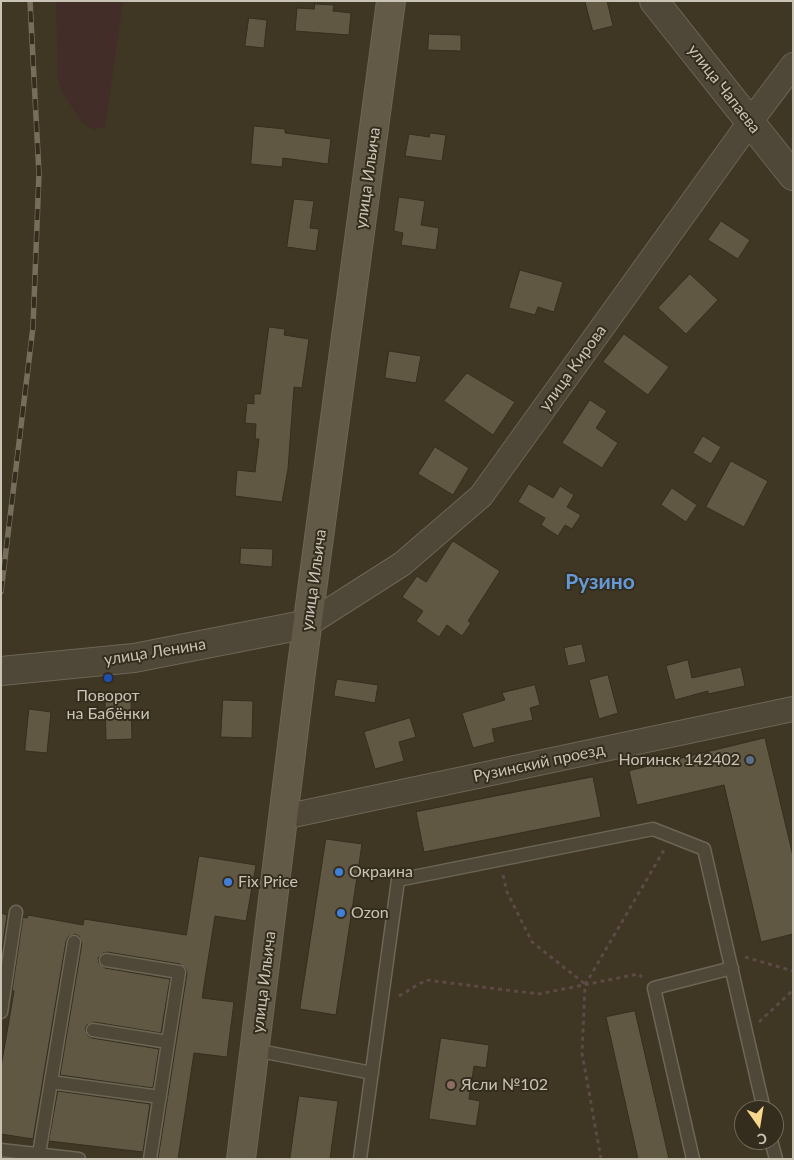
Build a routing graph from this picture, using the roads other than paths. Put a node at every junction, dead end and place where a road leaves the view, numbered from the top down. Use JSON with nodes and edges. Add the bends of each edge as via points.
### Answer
{"nodes":[{"id":1,"x":391,"y":1,"type":"edge"},
{"id":2,"x":654,"y":1,"type":"edge"},
{"id":3,"x":793,"y":65,"type":"edge"},
{"id":4,"x":750,"y":122,"type":"junction"},
{"id":5,"x":793,"y":176,"type":"edge"},
{"id":6,"x":308,"y":624,"type":"junction"},
{"id":7,"x":1,"y":671,"type":"edge"},
{"id":8,"x":793,"y":710,"type":"edge"},
{"id":9,"x":284,"y":817,"type":"junction"},
{"id":10,"x":16,"y":912,"type":"dead end"},
{"id":11,"x":74,"y":942,"type":"dead end"},
{"id":12,"x":106,"y":960,"type":"dead end"},
{"id":13,"x":732,"y":968,"type":"junction"},
{"id":14,"x":1,"y":1012,"type":"edge"},
{"id":15,"x":94,"y":1030,"type":"dead end"},
{"id":16,"x":168,"y":1042,"type":"junction"},
{"id":17,"x":255,"y":1050,"type":"junction"},
{"id":18,"x":372,"y":1073,"type":"junction"},
{"id":19,"x":51,"y":1082,"type":"junction"},
{"id":20,"x":160,"y":1098,"type":"junction"},
{"id":21,"x":762,"y":1100,"type":"edge"},
{"id":22,"x":1,"y":1150,"type":"edge"},
{"id":23,"x":39,"y":1154,"type":"junction"},
{"id":24,"x":79,"y":1159,"type":"edge"},
{"id":25,"x":150,"y":1159,"type":"edge"},
{"id":26,"x":241,"y":1159,"type":"edge"},
{"id":27,"x":360,"y":1159,"type":"edge"},
{"id":28,"x":693,"y":1159,"type":"edge"}],
"edges":[{"from":1,"to":6,"type":"main road","name":"улица Ильича"},
{"from":2,"to":4,"type":"street","name":"улица Чапаева"},
{"from":3,"to":4,"type":"street","name":"улица Кирова"},
{"from":4,"to":5,"type":"street","name":"улица Чапаева"},
{"from":4,"to":6,"type":"street","name":"улица Кирова","via":[[481,496],[402,564]]},
{"from":6,"to":7,"type":"street","name":"улица Ленина","via":[[134,658]]},
{"from":6,"to":9,"type":"main road","name":"улица Ильича"},
{"from":8,"to":9,"type":"street","name":"Рузинский проезд"},
{"from":9,"to":17,"type":"main road","name":"улица Ильича"},
{"from":10,"to":14,"type":"lane"},
{"from":11,"to":19,"type":"lane"},
{"from":12,"to":16,"type":"lane","via":[[179,972]]},
{"from":13,"to":18,"type":"lane","via":[[704,849],[652,829],[398,880]]},
{"from":13,"to":21,"type":"lane"},
{"from":13,"to":28,"type":"lane","via":[[654,988]]},
{"from":15,"to":16,"type":"lane"},
{"from":16,"to":20,"type":"lane"},
{"from":17,"to":18,"type":"lane"},
{"from":17,"to":26,"type":"main road","name":"улица Ильича"},
{"from":18,"to":27,"type":"lane"},
{"from":19,"to":20,"type":"lane"},
{"from":19,"to":23,"type":"lane"},
{"from":20,"to":25,"type":"lane"},
{"from":22,"to":23,"type":"lane"},
{"from":23,"to":24,"type":"lane"}]}
